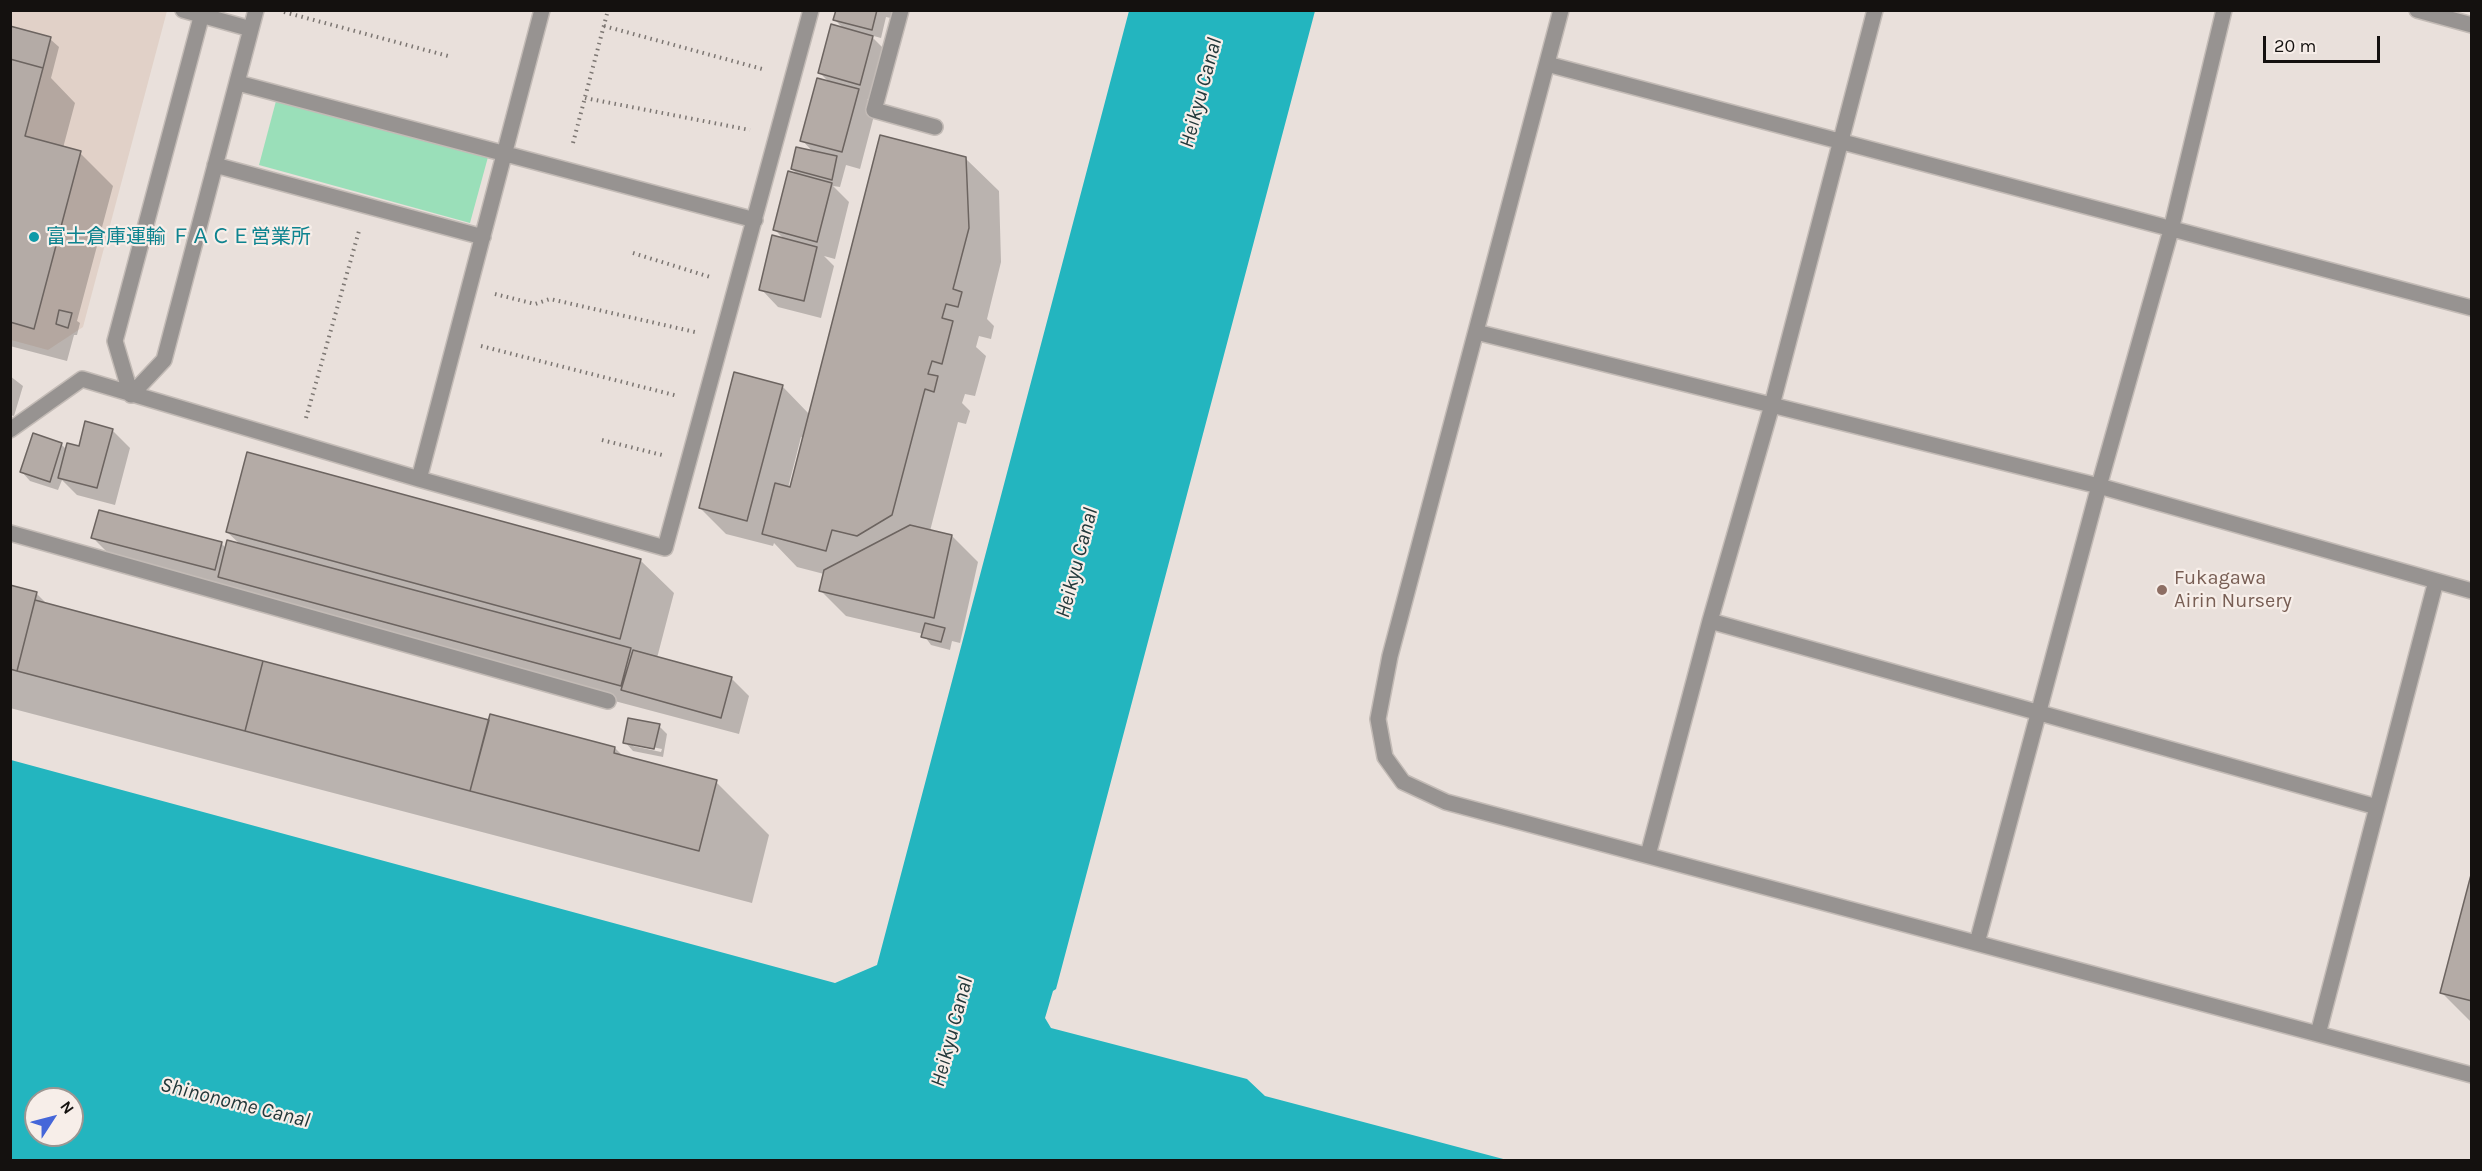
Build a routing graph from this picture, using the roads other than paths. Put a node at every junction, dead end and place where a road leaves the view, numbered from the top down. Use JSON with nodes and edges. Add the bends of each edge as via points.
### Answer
{"nodes":[{"id":1,"x":183,"y":10,"type":"edge"},
{"id":2,"x":256,"y":10,"type":"edge"},
{"id":3,"x":542,"y":10,"type":"edge"},
{"id":4,"x":810,"y":10,"type":"edge"},
{"id":5,"x":901,"y":10,"type":"edge"},
{"id":6,"x":1561,"y":10,"type":"edge"},
{"id":7,"x":1875,"y":10,"type":"edge"},
{"id":8,"x":2224,"y":10,"type":"edge"},
{"id":9,"x":2417,"y":10,"type":"edge"},
{"id":10,"x":202,"y":13,"type":"edge"},
{"id":11,"x":2472,"y":25,"type":"edge"},
{"id":12,"x":251,"y":29,"type":"junction"},
{"id":13,"x":1547,"y":64,"type":"junction"},
{"id":14,"x":238,"y":83,"type":"junction"},
{"id":15,"x":935,"y":127,"type":"dead end"},
{"id":16,"x":1839,"y":142,"type":"junction"},
{"id":17,"x":504,"y":154,"type":"junction"},
{"id":18,"x":215,"y":165,"type":"junction"},
{"id":19,"x":755,"y":220,"type":"junction"},
{"id":20,"x":2171,"y":230,"type":"junction"},
{"id":21,"x":483,"y":237,"type":"junction"},
{"id":22,"x":2472,"y":309,"type":"edge"},
{"id":23,"x":1476,"y":332,"type":"junction"},
{"id":24,"x":131,"y":395,"type":"junction"},
{"id":25,"x":1772,"y":405,"type":"junction"},
{"id":26,"x":10,"y":430,"type":"edge"},
{"id":27,"x":419,"y":480,"type":"junction"},
{"id":28,"x":2099,"y":486,"type":"junction"},
{"id":29,"x":10,"y":533,"type":"edge"},
{"id":30,"x":2436,"y":581,"type":"junction"},
{"id":31,"x":2472,"y":591,"type":"edge"},
{"id":32,"x":1710,"y":621,"type":"junction"},
{"id":33,"x":608,"y":701,"type":"dead end"},
{"id":34,"x":2038,"y":714,"type":"junction"},
{"id":35,"x":2377,"y":807,"type":"junction"},
{"id":36,"x":1648,"y":855,"type":"junction"},
{"id":37,"x":1977,"y":943,"type":"junction"},
{"id":38,"x":2318,"y":1034,"type":"junction"},
{"id":39,"x":2472,"y":1075,"type":"edge"}],
"edges":[{"from":1,"to":10,"type":"street"},
{"from":2,"to":12,"type":"street"},
{"from":3,"to":17,"type":"street"},
{"from":4,"to":19,"type":"street"},
{"from":5,"to":15,"type":"street","via":[[874,110]]},
{"from":6,"to":13,"type":"street"},
{"from":7,"to":16,"type":"street"},
{"from":8,"to":20,"type":"street"},
{"from":9,"to":11,"type":"street"},
{"from":10,"to":12,"type":"street"},
{"from":10,"to":24,"type":"street","via":[[115,341]]},
{"from":12,"to":14,"type":"street"},
{"from":13,"to":16,"type":"street"},
{"from":13,"to":23,"type":"street"},
{"from":14,"to":17,"type":"street"},
{"from":14,"to":18,"type":"street"},
{"from":16,"to":20,"type":"street"},
{"from":16,"to":25,"type":"street"},
{"from":17,"to":19,"type":"street"},
{"from":17,"to":21,"type":"street"},
{"from":18,"to":21,"type":"street"},
{"from":18,"to":24,"type":"street","via":[[164,360]]},
{"from":19,"to":27,"type":"street","via":[[665,549]]},
{"from":20,"to":22,"type":"street"},
{"from":20,"to":28,"type":"street"},
{"from":21,"to":27,"type":"street"},
{"from":23,"to":25,"type":"street"},
{"from":23,"to":36,"type":"street","via":[[1390,656],[1378,719],[1385,756],[1403,782],[1446,801]]},
{"from":24,"to":26,"type":"street","via":[[82,379]]},
{"from":24,"to":27,"type":"street"},
{"from":25,"to":28,"type":"street"},
{"from":25,"to":32,"type":"street"},
{"from":28,"to":30,"type":"street"},
{"from":28,"to":34,"type":"street"},
{"from":29,"to":33,"type":"street"},
{"from":30,"to":31,"type":"street"},
{"from":30,"to":35,"type":"street"},
{"from":32,"to":34,"type":"street"},
{"from":32,"to":36,"type":"street"},
{"from":34,"to":35,"type":"street"},
{"from":34,"to":37,"type":"street"},
{"from":35,"to":38,"type":"street"},
{"from":36,"to":37,"type":"street"},
{"from":37,"to":38,"type":"street"},
{"from":38,"to":39,"type":"street"}]}
